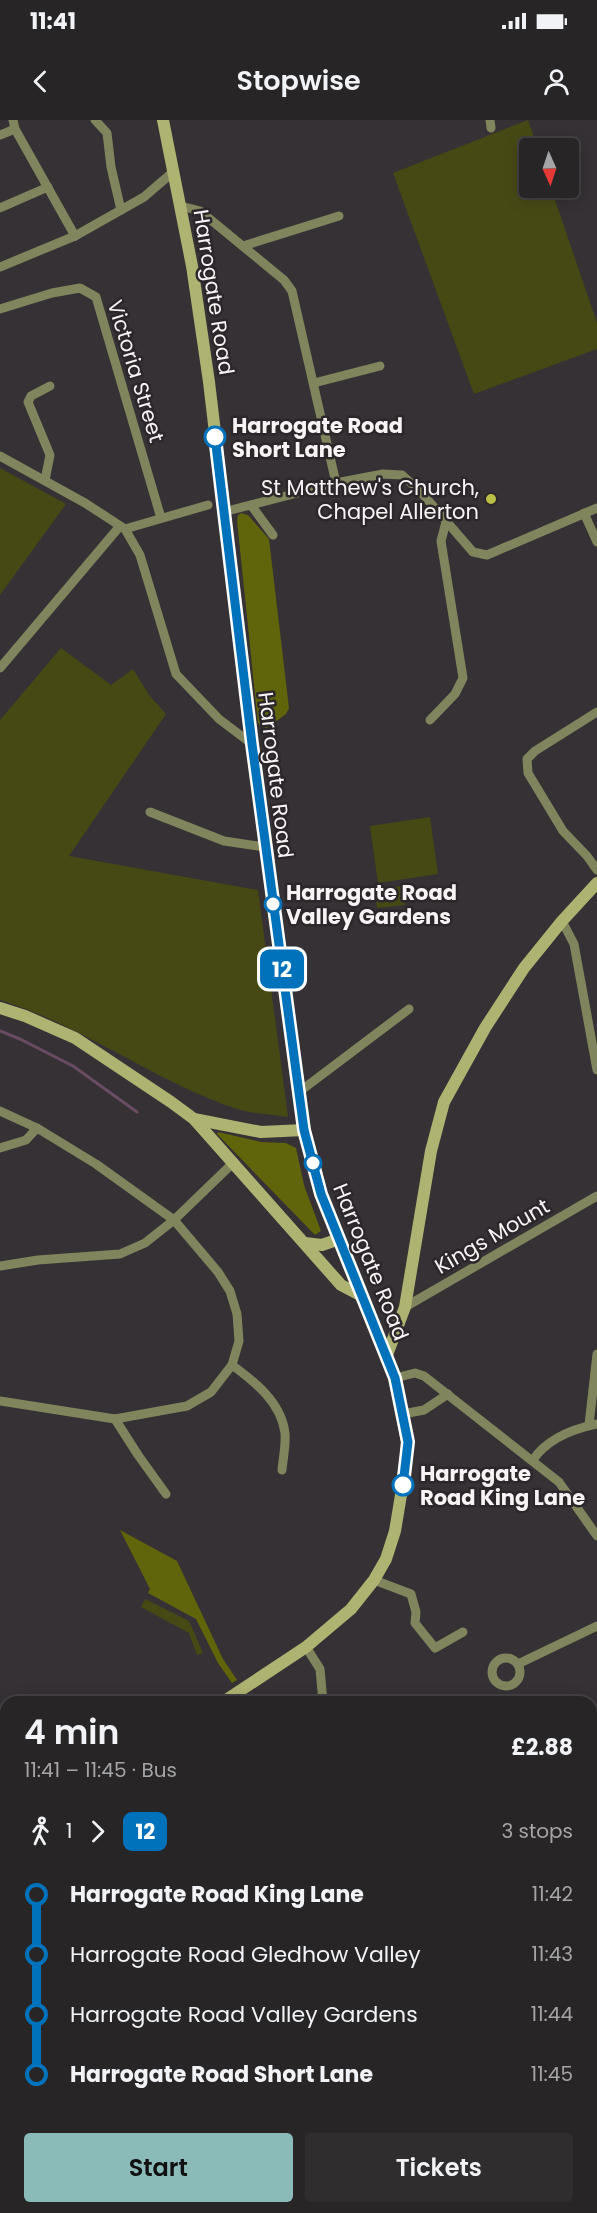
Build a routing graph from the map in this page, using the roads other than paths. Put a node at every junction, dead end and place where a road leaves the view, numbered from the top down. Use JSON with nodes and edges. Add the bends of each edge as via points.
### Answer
{"nodes":[{"id":1,"x":95,"y":120,"type":"edge"},
{"id":2,"x":163,"y":120,"type":"edge"},
{"id":3,"x":14,"y":124,"type":"edge"},
{"id":4,"x":0,"y":135,"type":"edge"},
{"id":5,"x":173,"y":172,"type":"junction"},
{"id":6,"x":48,"y":187,"type":"junction"},
{"id":7,"x":181,"y":207,"type":"junction"},
{"id":8,"x":0,"y":208,"type":"edge"},
{"id":9,"x":121,"y":210,"type":"junction"},
{"id":10,"x":339,"y":216,"type":"dead end"},
{"id":11,"x":75,"y":236,"type":"junction"},
{"id":12,"x":243,"y":246,"type":"junction"},
{"id":13,"x":0,"y":267,"type":"edge"},
{"id":14,"x":0,"y":309,"type":"edge"},
{"id":15,"x":380,"y":366,"type":"dead end"},
{"id":16,"x":314,"y":383,"type":"junction"},
{"id":17,"x":50,"y":386,"type":"dead end"},
{"id":18,"x":0,"y":456,"type":"edge"},
{"id":19,"x":45,"y":480,"type":"junction"},
{"id":20,"x":336,"y":483,"type":"junction"},
{"id":21,"x":208,"y":505,"type":"dead end"},
{"id":22,"x":251,"y":505,"type":"junction"},
{"id":23,"x":597,"y":508,"type":"edge"},
{"id":24,"x":223,"y":512,"type":"junction"},
{"id":25,"x":584,"y":513,"type":"junction"},
{"id":26,"x":161,"y":518,"type":"junction"},
{"id":27,"x":446,"y":522,"type":"junction"},
{"id":28,"x":122,"y":527,"type":"junction"},
{"id":29,"x":273,"y":535,"type":"dead end"},
{"id":30,"x":597,"y":542,"type":"edge"},
{"id":31,"x":0,"y":668,"type":"edge"},
{"id":32,"x":597,"y":712,"type":"edge"},
{"id":33,"x":429,"y":720,"type":"dead end"},
{"id":34,"x":252,"y":744,"type":"junction"},
{"id":35,"x":150,"y":812,"type":"dead end"},
{"id":36,"x":265,"y":847,"type":"junction"},
{"id":37,"x":597,"y":870,"type":"edge"},
{"id":38,"x":597,"y":883,"type":"edge"},
{"id":39,"x":562,"y":921,"type":"junction"},
{"id":40,"x":0,"y":1008,"type":"edge"},
{"id":41,"x":409,"y":1008,"type":"dead end"},
{"id":42,"x":597,"y":1070,"type":"edge"},
{"id":43,"x":299,"y":1092,"type":"junction"},
{"id":44,"x":0,"y":1112,"type":"edge"},
{"id":45,"x":194,"y":1119,"type":"junction"},
{"id":46,"x":37,"y":1128,"type":"junction"},
{"id":47,"x":304,"y":1130,"type":"junction"},
{"id":48,"x":0,"y":1148,"type":"edge"},
{"id":49,"x":234,"y":1162,"type":"junction"},
{"id":50,"x":597,"y":1197,"type":"edge"},
{"id":51,"x":174,"y":1220,"type":"junction"},
{"id":52,"x":339,"y":1239,"type":"junction"},
{"id":53,"x":305,"y":1242,"type":"junction"},
{"id":54,"x":0,"y":1266,"type":"edge"},
{"id":55,"x":362,"y":1296,"type":"junction"},
{"id":56,"x":405,"y":1307,"type":"junction"},
{"id":57,"x":597,"y":1354,"type":"edge"},
{"id":58,"x":387,"y":1355,"type":"junction"},
{"id":59,"x":232,"y":1365,"type":"junction"},
{"id":60,"x":395,"y":1378,"type":"junction"},
{"id":61,"x":448,"y":1394,"type":"junction"},
{"id":62,"x":0,"y":1401,"type":"edge"},
{"id":63,"x":403,"y":1414,"type":"junction"},
{"id":64,"x":116,"y":1419,"type":"junction"},
{"id":65,"x":593,"y":1424,"type":"edge"},
{"id":66,"x":533,"y":1460,"type":"junction"},
{"id":67,"x":282,"y":1470,"type":"dead end"},
{"id":68,"x":166,"y":1494,"type":"dead end"},
{"id":69,"x":597,"y":1536,"type":"edge"},
{"id":70,"x":374,"y":1580,"type":"junction"},
{"id":71,"x":597,"y":1626,"type":"edge"},
{"id":72,"x":463,"y":1632,"type":"dead end"},
{"id":73,"x":306,"y":1647,"type":"junction"},
{"id":74,"x":518,"y":1664,"type":"dead end"},
{"id":75,"x":233,"y":1696,"type":"edge"},
{"id":76,"x":322,"y":1696,"type":"edge"}],
"edges":[{"from":1,"to":9,"type":"street","via":[[107,133]]},
{"from":2,"to":5,"type":"street","name":"Harrogate Road"},
{"from":3,"to":4,"type":"street"},
{"from":3,"to":6,"type":"street"},
{"from":5,"to":7,"type":"street","name":"Harrogate Road"},
{"from":5,"to":9,"type":"street","via":[[144,197]]},
{"from":6,"to":8,"type":"street"},
{"from":6,"to":11,"type":"street"},
{"from":7,"to":12,"type":"street","via":[[200,211]]},
{"from":7,"to":24,"type":"street","name":"Harrogate Road","via":[[209,382]]},
{"from":9,"to":11,"type":"street"},
{"from":10,"to":12,"type":"street"},
{"from":11,"to":13,"type":"street"},
{"from":12,"to":16,"type":"street","via":[[292,291]]},
{"from":14,"to":26,"type":"street","name":"Victoria Street","via":[[80,288],[96,297]]},
{"from":15,"to":16,"type":"street"},
{"from":16,"to":20,"type":"street"},
{"from":17,"to":19,"type":"street","via":[[31,396],[28,402],[50,455]]},
{"from":18,"to":19,"type":"street"},
{"from":19,"to":28,"type":"street"},
{"from":20,"to":22,"type":"street"},
{"from":20,"to":27,"type":"street","via":[[383,474],[402,475]]},
{"from":21,"to":26,"type":"street"},
{"from":22,"to":24,"type":"street"},
{"from":22,"to":29,"type":"street"},
{"from":23,"to":25,"type":"street"},
{"from":24,"to":34,"type":"street","name":"Harrogate Road"},
{"from":25,"to":27,"type":"street","via":[[487,555],[472,552]]},
{"from":25,"to":30,"type":"street"},
{"from":26,"to":28,"type":"street"},
{"from":27,"to":33,"type":"street","via":[[441,541],[463,678],[455,694]]},
{"from":28,"to":31,"type":"street"},
{"from":28,"to":34,"type":"street","via":[[140,555],[176,674],[219,719]]},
{"from":32,"to":37,"type":"street","via":[[535,750],[527,759],[528,773],[563,831]]},
{"from":34,"to":36,"type":"street","name":"Harrogate Road"},
{"from":35,"to":36,"type":"street","via":[[224,841]]},
{"from":36,"to":43,"type":"street","name":"Harrogate Road"},
{"from":38,"to":39,"type":"street"},
{"from":39,"to":42,"type":"street","via":[[574,944]]},
{"from":39,"to":56,"type":"street","via":[[485,1028],[444,1102],[431,1151]]},
{"from":40,"to":45,"type":"street","via":[[75,1038]]},
{"from":41,"to":43,"type":"street"},
{"from":43,"to":47,"type":"street","name":"Harrogate Road"},
{"from":44,"to":46,"type":"street"},
{"from":45,"to":47,"type":"street","via":[[261,1132]]},
{"from":45,"to":49,"type":"street"},
{"from":46,"to":48,"type":"street","via":[[26,1140]]},
{"from":46,"to":51,"type":"street","via":[[96,1164]]},
{"from":47,"to":52,"type":"street","name":"Harrogate Road","via":[[321,1194]]},
{"from":49,"to":51,"type":"street"},
{"from":49,"to":53,"type":"street"},
{"from":50,"to":56,"type":"street","name":"Kings Mount"},
{"from":51,"to":54,"type":"street","via":[[145,1243],[120,1254]]},
{"from":51,"to":59,"type":"street","via":[[230,1291],[239,1341]]},
{"from":52,"to":53,"type":"street","via":[[322,1245]]},
{"from":52,"to":55,"type":"street","name":"Harrogate Road"},
{"from":53,"to":55,"type":"street","via":[[341,1285]]},
{"from":55,"to":58,"type":"street","name":"Harrogate Road"},
{"from":56,"to":58,"type":"street"},
{"from":57,"to":65,"type":"street"},
{"from":58,"to":60,"type":"street","name":"Harrogate Road"},
{"from":59,"to":64,"type":"street","via":[[211,1392],[187,1406]]},
{"from":59,"to":67,"type":"street","via":[[255,1382],[280,1414],[285,1434]]},
{"from":60,"to":61,"type":"street","via":[[415,1373]]},
{"from":60,"to":63,"type":"street","name":"Harrogate Road"},
{"from":61,"to":63,"type":"street","via":[[424,1410]]},
{"from":61,"to":66,"type":"street"},
{"from":62,"to":64,"type":"street"},
{"from":63,"to":70,"type":"street","name":"Harrogate Road","via":[[408,1442],[395,1531]]},
{"from":64,"to":68,"type":"street"},
{"from":65,"to":66,"type":"street","via":[[554,1440]]},
{"from":66,"to":69,"type":"street","via":[[559,1482]]},
{"from":70,"to":72,"type":"street","via":[[411,1594],[415,1623],[435,1648]]},
{"from":70,"to":73,"type":"street","name":"Harrogate Road","via":[[351,1609]]},
{"from":71,"to":74,"type":"street"},
{"from":73,"to":75,"type":"street","name":"Harrogate Road"},
{"from":73,"to":76,"type":"street","via":[[320,1669]]}]}
